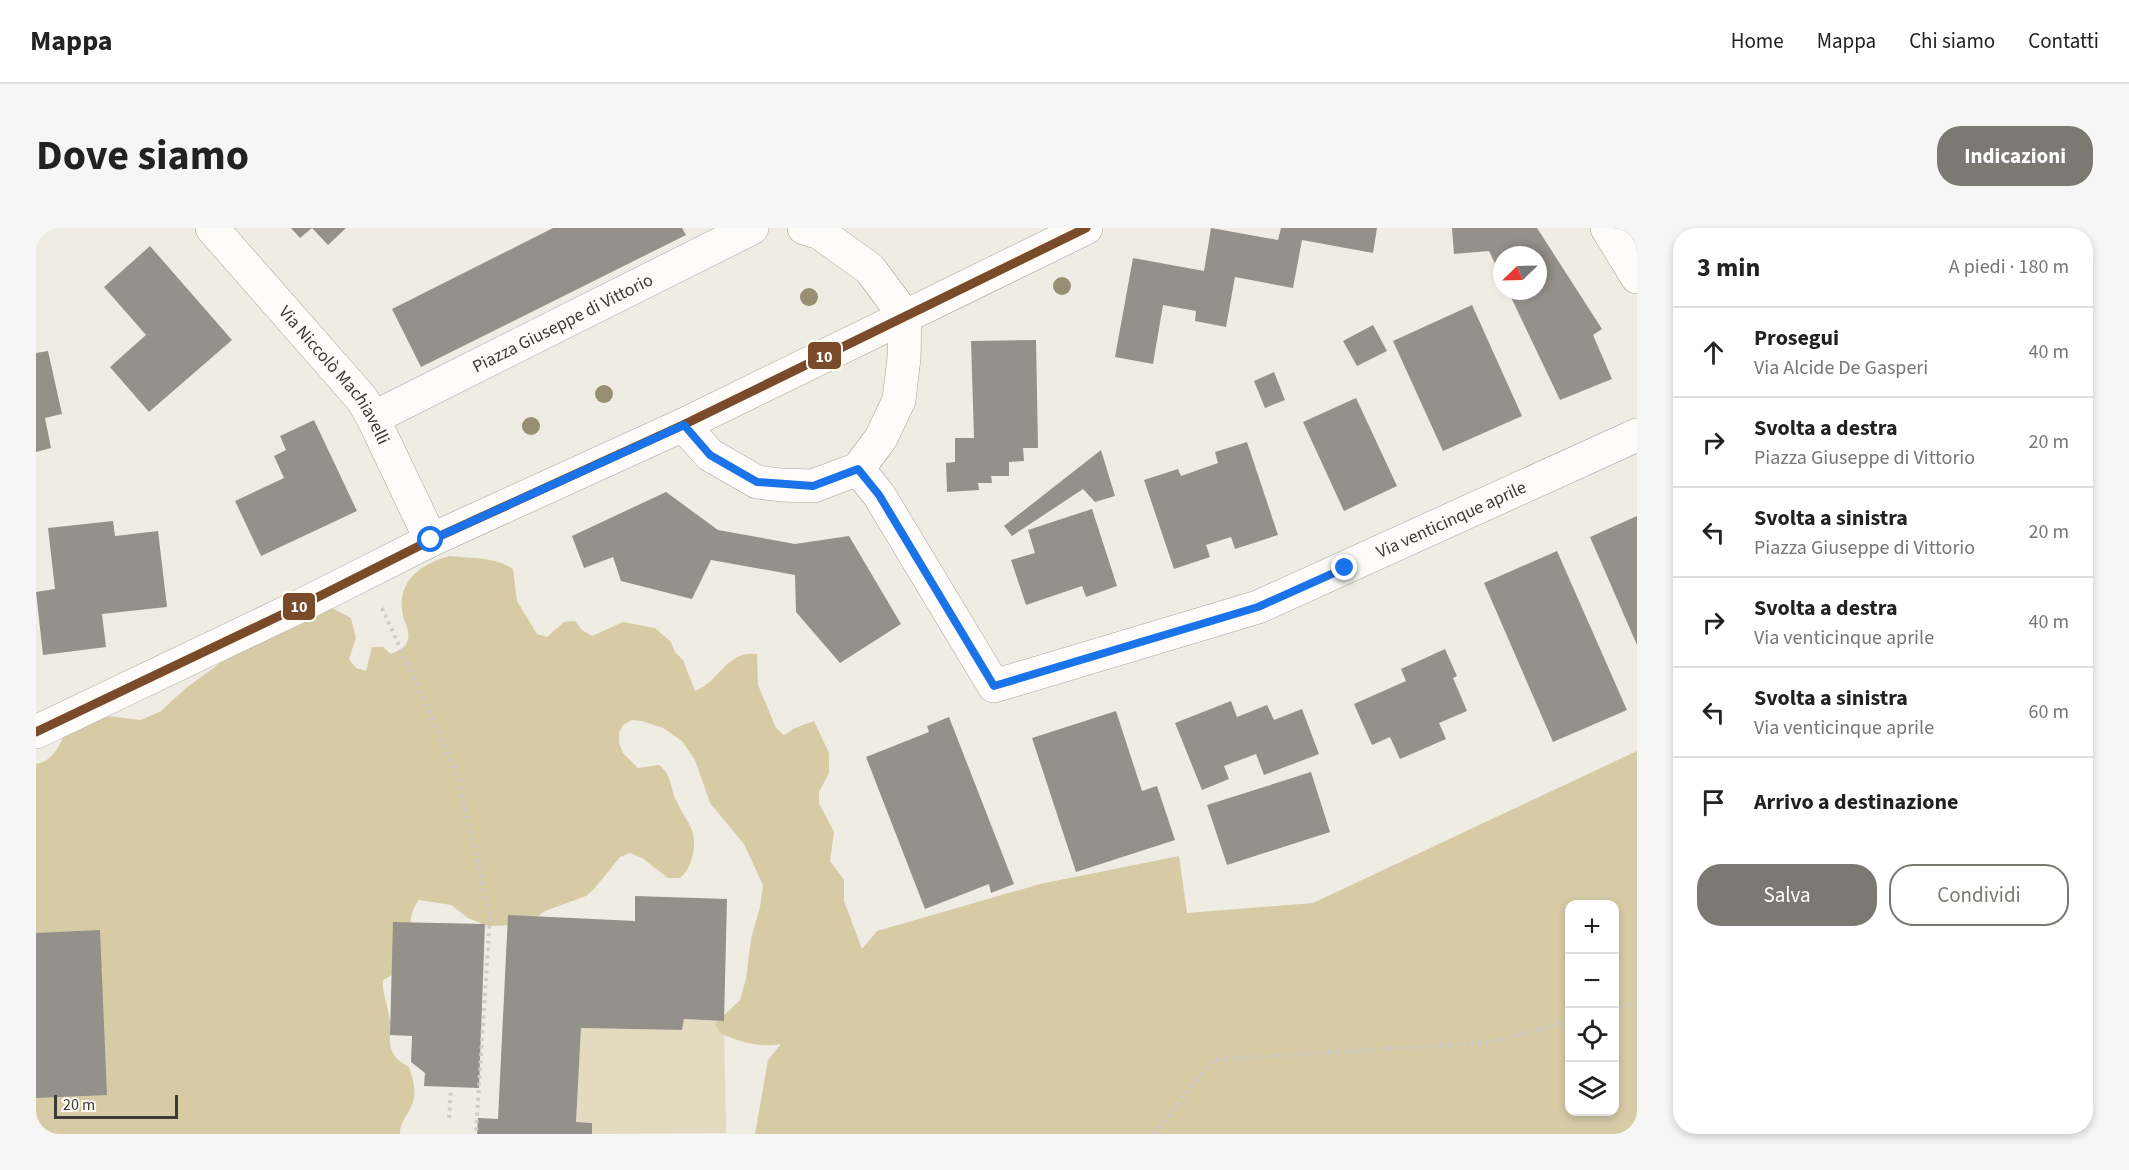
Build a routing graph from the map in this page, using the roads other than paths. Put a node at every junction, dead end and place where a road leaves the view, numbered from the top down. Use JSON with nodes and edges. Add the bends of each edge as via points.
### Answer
{"nodes":[{"id":1,"x":212,"y":228,"type":"edge"},
{"id":2,"x":752,"y":228,"type":"edge"},
{"id":3,"x":804,"y":228,"type":"edge"},
{"id":4,"x":1086,"y":228,"type":"edge"},
{"id":5,"x":1607,"y":228,"type":"edge"},
{"id":6,"x":1637,"y":277,"type":"edge"},
{"id":7,"x":905,"y":316,"type":"junction"},
{"id":8,"x":373,"y":418,"type":"junction"},
{"id":9,"x":684,"y":425,"type":"junction"},
{"id":10,"x":1637,"y":435,"type":"edge"},
{"id":11,"x":858,"y":469,"type":"junction"},
{"id":12,"x":431,"y":540,"type":"junction"},
{"id":13,"x":36,"y":732,"type":"edge"}],
"edges":[{"from":1,"to":8,"type":"street","name":"Via Niccolò Machiavelli","via":[[362,399]]},
{"from":2,"to":8,"type":"street","name":"Piazza Giuseppe di Vittorio"},
{"from":3,"to":7,"type":"street","via":[[820,233],[870,269]]},
{"from":4,"to":7,"type":"street"},
{"from":5,"to":6,"type":"street"},
{"from":7,"to":9,"type":"street"},
{"from":7,"to":11,"type":"street","via":[[899,400],[881,438]]},
{"from":8,"to":12,"type":"street","name":"Via Niccolò Machiavelli"},
{"from":9,"to":11,"type":"street","via":[[710,455],[757,482],[813,486]]},
{"from":9,"to":12,"type":"street"},
{"from":10,"to":11,"type":"street","name":"Via venticinque aprile","via":[[1258,607],[994,686],[879,495]]},
{"from":12,"to":13,"type":"street"}]}
